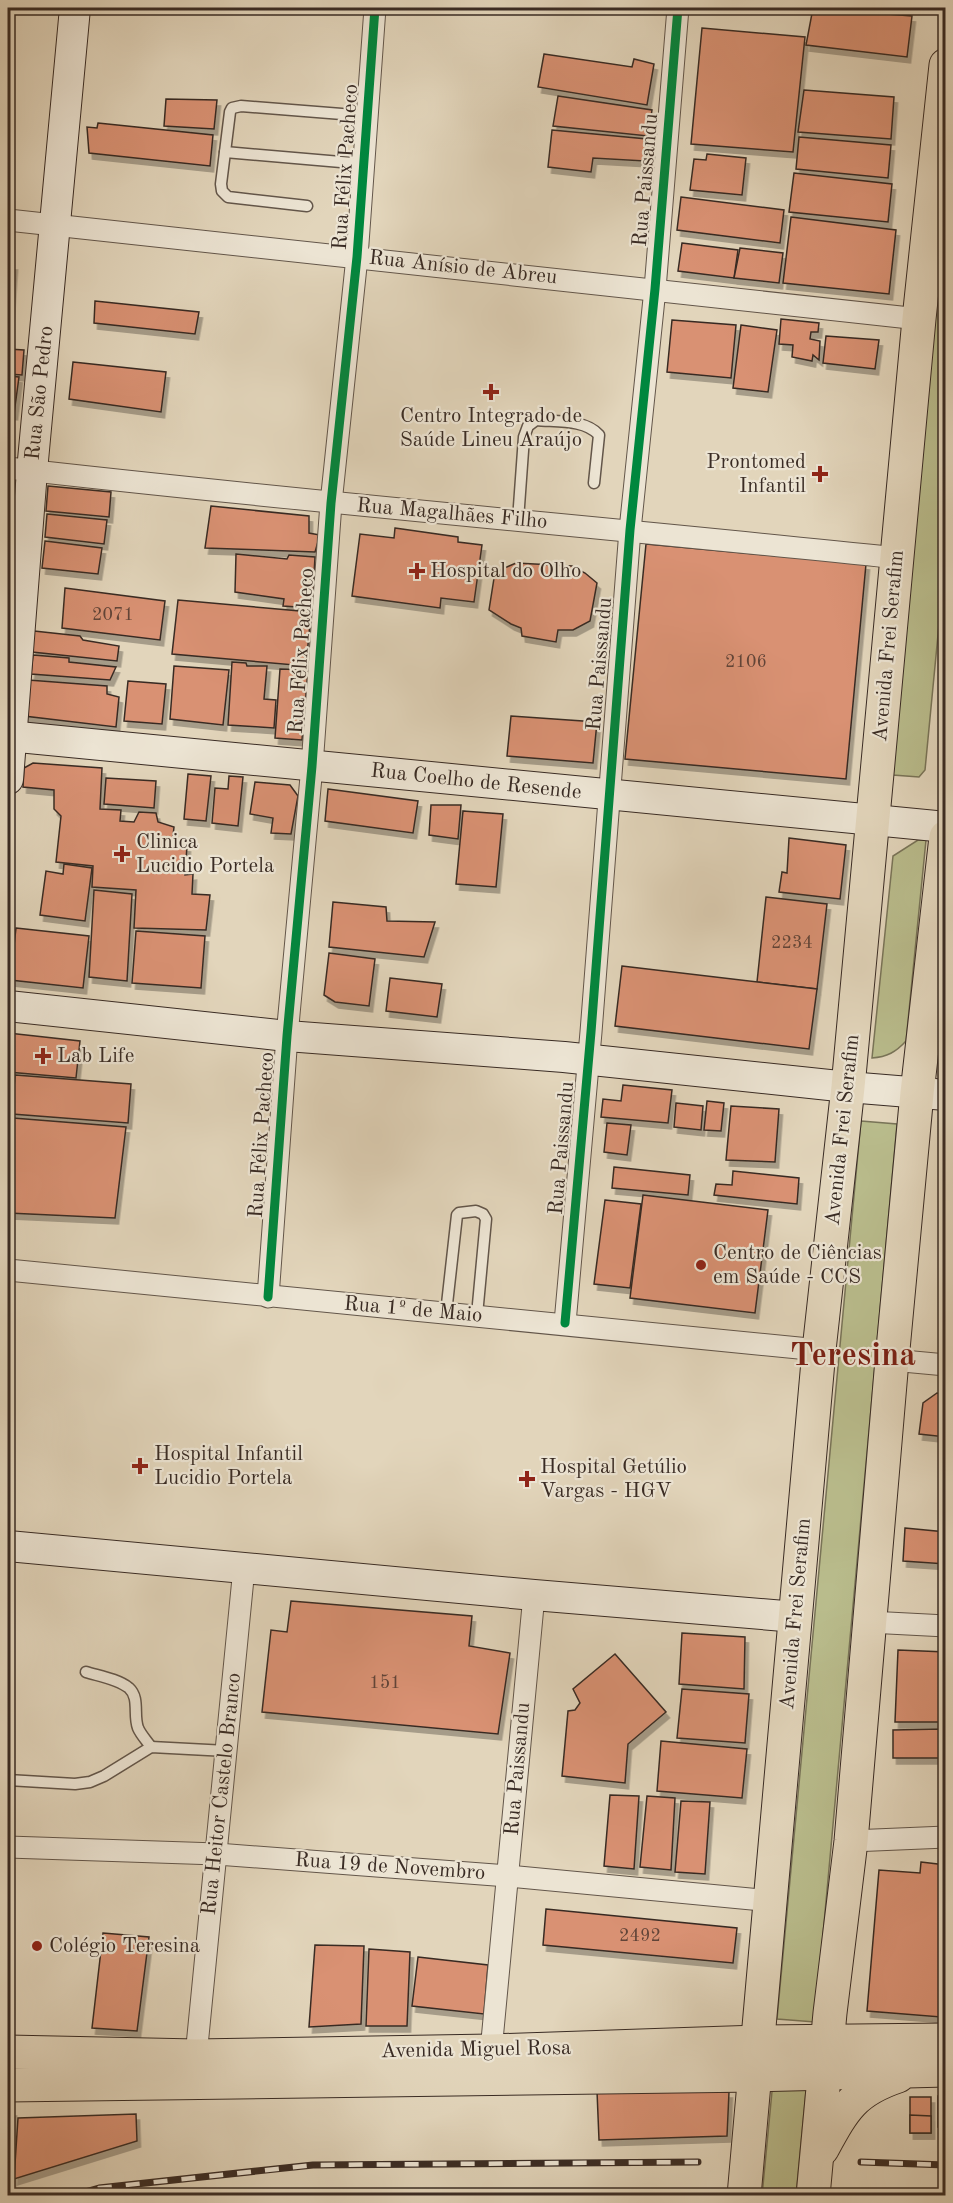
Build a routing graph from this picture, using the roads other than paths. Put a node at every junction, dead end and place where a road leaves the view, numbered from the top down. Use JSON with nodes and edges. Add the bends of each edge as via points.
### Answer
{"nodes":[{"id":1,"x":75,"y":8,"type":"edge"},
{"id":2,"x":375,"y":8,"type":"edge"},
{"id":3,"x":678,"y":8,"type":"edge"},
{"id":4,"x":945,"y":65,"type":"edge"},
{"id":5,"x":367,"y":116,"type":"junction"},
{"id":6,"x":225,"y":152,"type":"junction"},
{"id":7,"x":364,"y":164,"type":"junction"},
{"id":8,"x":307,"y":206,"type":"dead end"},
{"id":9,"x":8,"y":220,"type":"edge"},
{"id":10,"x":57,"y":224,"type":"junction"},
{"id":11,"x":357,"y":257,"type":"junction"},
{"id":12,"x":654,"y":289,"type":"junction"},
{"id":13,"x":919,"y":319,"type":"junction"},
{"id":14,"x":20,"y":469,"type":"edge"},
{"id":15,"x":594,"y":483,"type":"dead end"},
{"id":16,"x":331,"y":503,"type":"junction"},
{"id":17,"x":518,"y":520,"type":"junction"},
{"id":18,"x":630,"y":530,"type":"junction"},
{"id":19,"x":897,"y":558,"type":"junction"},
{"id":20,"x":9,"y":737,"type":"edge"},
{"id":21,"x":312,"y":766,"type":"junction"},
{"id":22,"x":8,"y":779,"type":"edge"},
{"id":23,"x":608,"y":795,"type":"junction"},
{"id":24,"x":874,"y":821,"type":"junction"},
{"id":25,"x":945,"y":827,"type":"edge"},
{"id":26,"x":945,"y":837,"type":"edge"},
{"id":27,"x":8,"y":1006,"type":"edge"},
{"id":28,"x":287,"y":1036,"type":"junction"},
{"id":29,"x":588,"y":1060,"type":"junction"},
{"id":30,"x":848,"y":1087,"type":"junction"},
{"id":31,"x":931,"y":1094,"type":"edge"},
{"id":32,"x":8,"y":1270,"type":"edge"},
{"id":33,"x":268,"y":1296,"type":"junction"},
{"id":34,"x":446,"y":1313,"type":"junction"},
{"id":35,"x":477,"y":1316,"type":"junction"},
{"id":36,"x":565,"y":1323,"type":"junction"},
{"id":37,"x":819,"y":1350,"type":"junction"},
{"id":38,"x":891,"y":1360,"type":"junction"},
{"id":39,"x":945,"y":1365,"type":"edge"},
{"id":40,"x":8,"y":1546,"type":"edge"},
{"id":41,"x":244,"y":1568,"type":"junction"},
{"id":42,"x":534,"y":1595,"type":"junction"},
{"id":43,"x":796,"y":1617,"type":"junction"},
{"id":44,"x":869,"y":1622,"type":"junction"},
{"id":45,"x":945,"y":1626,"type":"edge"},
{"id":46,"x":86,"y":1672,"type":"dead end"},
{"id":47,"x":152,"y":1748,"type":"junction"},
{"id":48,"x":227,"y":1751,"type":"junction"},
{"id":49,"x":8,"y":1780,"type":"edge"},
{"id":50,"x":945,"y":1837,"type":"edge"},
{"id":51,"x":851,"y":1840,"type":"junction"},
{"id":52,"x":8,"y":1847,"type":"edge"},
{"id":53,"x":217,"y":1854,"type":"junction"},
{"id":54,"x":508,"y":1876,"type":"junction"},
{"id":55,"x":772,"y":1901,"type":"junction"},
{"id":56,"x":945,"y":2040,"type":"edge"},
{"id":57,"x":827,"y":2041,"type":"junction"},
{"id":58,"x":758,"y":2042,"type":"junction"},
{"id":59,"x":491,"y":2051,"type":"junction"},
{"id":60,"x":8,"y":2052,"type":"edge"},
{"id":61,"x":196,"y":2056,"type":"junction"},
{"id":62,"x":913,"y":2070,"type":"junction"},
{"id":63,"x":945,"y":2070,"type":"edge"},
{"id":64,"x":824,"y":2074,"type":"junction"},
{"id":65,"x":756,"y":2075,"type":"junction"},
{"id":66,"x":8,"y":2085,"type":"edge"},
{"id":67,"x":817,"y":2159,"type":"junction"},
{"id":68,"x":744,"y":2196,"type":"edge"},
{"id":69,"x":813,"y":2196,"type":"edge"}],
"edges":[{"from":1,"to":10,"type":"main road","name":"Rua São Pedro"},
{"from":2,"to":5,"type":"street","name":"Rua Félix Pacheco"},
{"from":3,"to":12,"type":"street","name":"Rua Paissandu"},
{"from":4,"to":13,"type":"main road","name":"Avenida Frei Serafim"},
{"from":5,"to":6,"type":"lane","via":[[232,108]]},
{"from":5,"to":7,"type":"street","name":"Rua Félix Pacheco"},
{"from":6,"to":7,"type":"lane"},
{"from":6,"to":8,"type":"lane","via":[[221,184],[228,197]]},
{"from":7,"to":11,"type":"street","name":"Rua Félix Pacheco"},
{"from":9,"to":10,"type":"street","name":"Rua Anísio de Abreu"},
{"from":10,"to":11,"type":"street","name":"Rua Anísio de Abreu"},
{"from":10,"to":14,"type":"main road","name":"Rua São Pedro"},
{"from":11,"to":12,"type":"street","name":"Rua Anísio de Abreu"},
{"from":11,"to":16,"type":"street","name":"Rua Félix Pacheco"},
{"from":12,"to":13,"type":"street","name":"Rua Anísio de Abreu"},
{"from":12,"to":18,"type":"street","name":"Rua Paissandu"},
{"from":13,"to":19,"type":"main road","name":"Avenida Frei Serafim"},
{"from":14,"to":16,"type":"street","name":"Rua Magalhães Filho"},
{"from":14,"to":20,"type":"main road","name":"Rua São Pedro"},
{"from":15,"to":17,"type":"lane","via":[[599,435],[593,428],[536,420],[528,426],[524,437]]},
{"from":16,"to":17,"type":"street","name":"Rua Magalhães Filho"},
{"from":16,"to":21,"type":"street","name":"Rua Félix Pacheco"},
{"from":17,"to":18,"type":"street","name":"Rua Magalhães Filho"},
{"from":18,"to":19,"type":"street","name":"Rua Magalhães Filho"},
{"from":18,"to":23,"type":"street","name":"Rua Paissandu"},
{"from":19,"to":24,"type":"main road","name":"Avenida Frei Serafim"},
{"from":20,"to":21,"type":"main road","name":"Rua Coelho de Resende"},
{"from":20,"to":22,"type":"main road","name":"Rua São Pedro"},
{"from":21,"to":23,"type":"main road","name":"Rua Coelho de Resende"},
{"from":21,"to":28,"type":"street","name":"Rua Félix Pacheco"},
{"from":23,"to":24,"type":"main road","name":"Rua Coelho de Resende"},
{"from":23,"to":29,"type":"street","name":"Rua Paissandu"},
{"from":24,"to":25,"type":"main road","name":"Rua Coelho de Resende"},
{"from":24,"to":30,"type":"main road","name":"Avenida Frei Serafim"},
{"from":26,"to":31,"type":"main road"},
{"from":27,"to":28,"type":"main road"},
{"from":28,"to":29,"type":"main road"},
{"from":28,"to":33,"type":"street","name":"Rua Félix Pacheco"},
{"from":29,"to":30,"type":"main road"},
{"from":29,"to":36,"type":"street","name":"Rua Paissandu"},
{"from":30,"to":31,"type":"main road"},
{"from":30,"to":37,"type":"main road","name":"Avenida Frei Serafim"},
{"from":31,"to":38,"type":"main road"},
{"from":32,"to":33,"type":"street","name":"Rua 1º de Maio"},
{"from":33,"to":34,"type":"street","name":"Rua 1º de Maio"},
{"from":34,"to":35,"type":"street","name":"Rua 1º de Maio"},
{"from":34,"to":35,"type":"lane","via":[[457,1215],[476,1211],[486,1219]]},
{"from":35,"to":36,"type":"street","name":"Rua 1º de Maio"},
{"from":36,"to":37,"type":"street","name":"Rua 1º de Maio"},
{"from":37,"to":43,"type":"main road","name":"Avenida Frei Serafim"},
{"from":38,"to":39,"type":"street"},
{"from":38,"to":44,"type":"main road"},
{"from":40,"to":41,"type":"main road"},
{"from":41,"to":42,"type":"main road"},
{"from":41,"to":48,"type":"street","name":"Rua Heitor Castelo Branco"},
{"from":42,"to":43,"type":"main road"},
{"from":42,"to":54,"type":"street","name":"Rua Paissandu"},
{"from":43,"to":55,"type":"main road","name":"Avenida Frei Serafim"},
{"from":44,"to":45,"type":"street"},
{"from":44,"to":51,"type":"main road"},
{"from":46,"to":47,"type":"lane","via":[[130,1689],[135,1696],[139,1730]]},
{"from":47,"to":48,"type":"lane"},
{"from":47,"to":49,"type":"lane","via":[[90,1782]]},
{"from":48,"to":53,"type":"street","name":"Rua Heitor Castelo Branco"},
{"from":50,"to":51,"type":"street"},
{"from":51,"to":57,"type":"main road"},
{"from":52,"to":53,"type":"street","name":"Rua 19 de Novembro"},
{"from":53,"to":54,"type":"street","name":"Rua 19 de Novembro"},
{"from":53,"to":61,"type":"street","name":"Rua Heitor Castelo Branco"},
{"from":54,"to":55,"type":"street","name":"Rua 19 de Novembro"},
{"from":54,"to":59,"type":"street","name":"Rua Paissandu"},
{"from":55,"to":58,"type":"main road","name":"Avenida Frei Serafim"},
{"from":56,"to":57,"type":"main road","name":"Avenida Miguel Rosa"},
{"from":57,"to":58,"type":"main road","name":"Avenida Miguel Rosa"},
{"from":57,"to":64,"type":"main road"},
{"from":58,"to":59,"type":"main road","name":"Avenida Miguel Rosa"},
{"from":58,"to":65,"type":"main road","name":"Avenida Frei Serafim"},
{"from":59,"to":61,"type":"main road","name":"Avenida Miguel Rosa"},
{"from":60,"to":61,"type":"main road","name":"Avenida Miguel Rosa"},
{"from":62,"to":63,"type":"main road","name":"Avenida Miguel Rosa"},
{"from":62,"to":64,"type":"main road","name":"Avenida Miguel Rosa"},
{"from":62,"to":67,"type":"main road","via":[[884,2080],[856,2097]]},
{"from":64,"to":65,"type":"main road","name":"Avenida Miguel Rosa"},
{"from":64,"to":67,"type":"main road"},
{"from":65,"to":66,"type":"main road","name":"Avenida Miguel Rosa"},
{"from":65,"to":68,"type":"main road","name":"Avenida Frei Serafim"},
{"from":67,"to":69,"type":"main road"}]}
